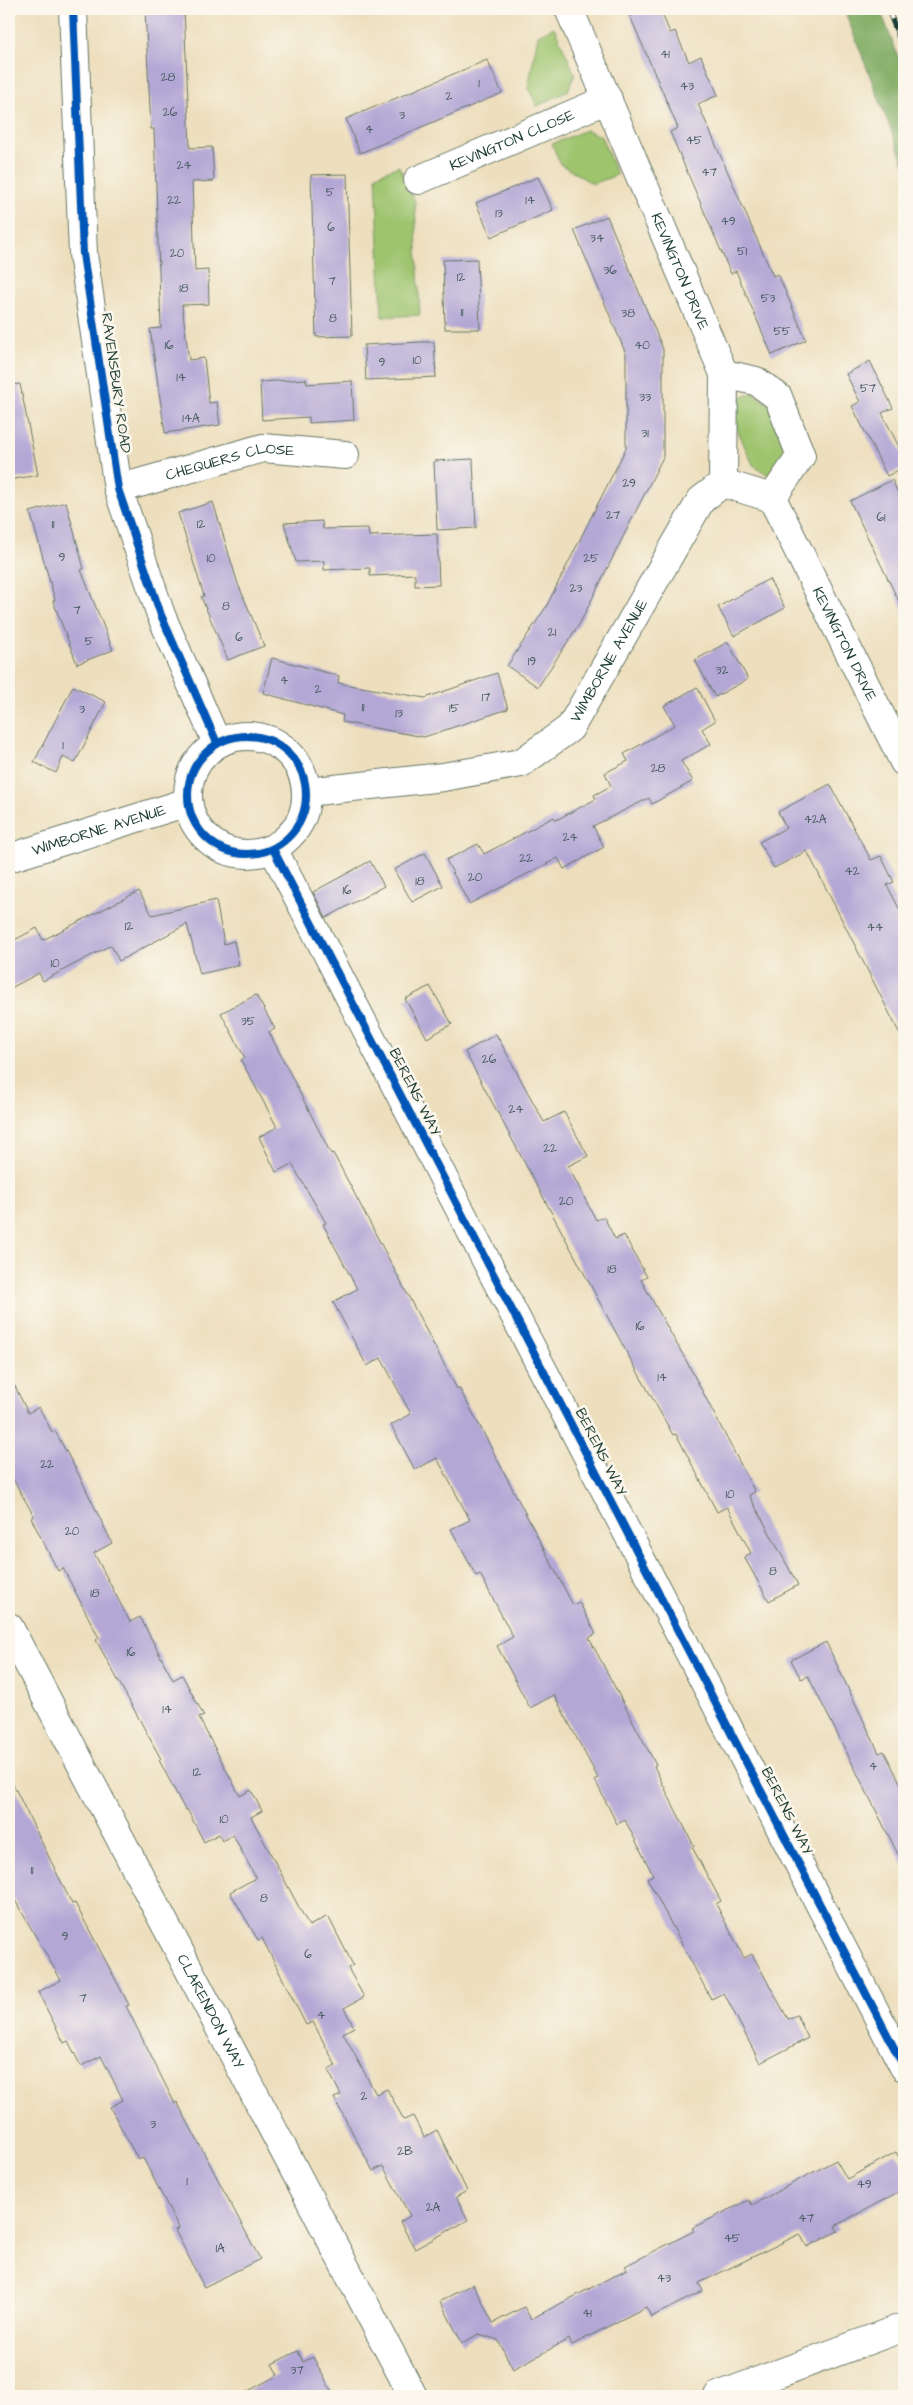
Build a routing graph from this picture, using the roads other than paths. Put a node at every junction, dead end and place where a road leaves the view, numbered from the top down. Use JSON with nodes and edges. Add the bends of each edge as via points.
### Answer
{"nodes":[{"id":1,"x":73,"y":9,"type":"edge"},
{"id":2,"x":569,"y":9,"type":"edge"},
{"id":3,"x":608,"y":100,"type":"junction"},
{"id":4,"x":418,"y":180,"type":"dead end"},
{"id":5,"x":724,"y":374,"type":"junction"},
{"id":6,"x":345,"y":455,"type":"dead end"},
{"id":7,"x":723,"y":483,"type":"junction"},
{"id":8,"x":118,"y":489,"type":"junction"},
{"id":9,"x":772,"y":498,"type":"junction"},
{"id":10,"x":217,"y":743,"type":"junction"},
{"id":11,"x":904,"y":762,"type":"edge"},
{"id":12,"x":307,"y":792,"type":"junction"},
{"id":13,"x":188,"y":802,"type":"junction"},
{"id":14,"x":273,"y":849,"type":"junction"},
{"id":15,"x":9,"y":858,"type":"edge"},
{"id":16,"x":9,"y":1627,"type":"edge"},
{"id":17,"x":904,"y":2067,"type":"edge"},
{"id":18,"x":904,"y":2327,"type":"edge"},
{"id":19,"x":413,"y":2396,"type":"edge"},
{"id":20,"x":718,"y":2396,"type":"edge"}],
"edges":[{"from":1,"to":8,"type":"street","name":"RAVENSBURY ROAD","via":[[83,254]]},
{"from":2,"to":3,"type":"street","name":"KEVINGTON DRIVE"},
{"from":3,"to":4,"type":"street","name":"KEVINGTON CLOSE"},
{"from":3,"to":5,"type":"street","name":"KEVINGTON DRIVE"},
{"from":5,"to":7,"type":"street"},
{"from":5,"to":9,"type":"street","via":[[756,381],[778,396],[795,439],[801,456]]},
{"from":6,"to":8,"type":"street","name":"CHEQUERS CLOSE","via":[[262,448]]},
{"from":7,"to":9,"type":"street"},
{"from":7,"to":12,"type":"street","name":"WIMBORNE AVENUE","via":[[701,500],[570,728],[521,763],[443,777]]},
{"from":8,"to":10,"type":"street","name":"RAVENSBURY ROAD","via":[[160,614]]},
{"from":9,"to":11,"type":"street","name":"KEVINGTON DRIVE"},
{"from":10,"to":12,"type":"street","via":[[236,736],[256,736],[276,742],[292,755],[299,766]]},
{"from":10,"to":13,"type":"street","via":[[194,768],[188,785]]},
{"from":12,"to":14,"type":"street","via":[[306,809],[299,825],[288,839]]},
{"from":13,"to":14,"type":"street","via":[[193,821],[219,848],[237,854],[256,854]]},
{"from":13,"to":15,"type":"street","name":"WIMBORNE AVENUE"},
{"from":14,"to":17,"type":"street","name":"BERENS WAY"},
{"from":16,"to":19,"type":"street","name":"CLARENDON WAY"},
{"from":18,"to":20,"type":"street"}]}
